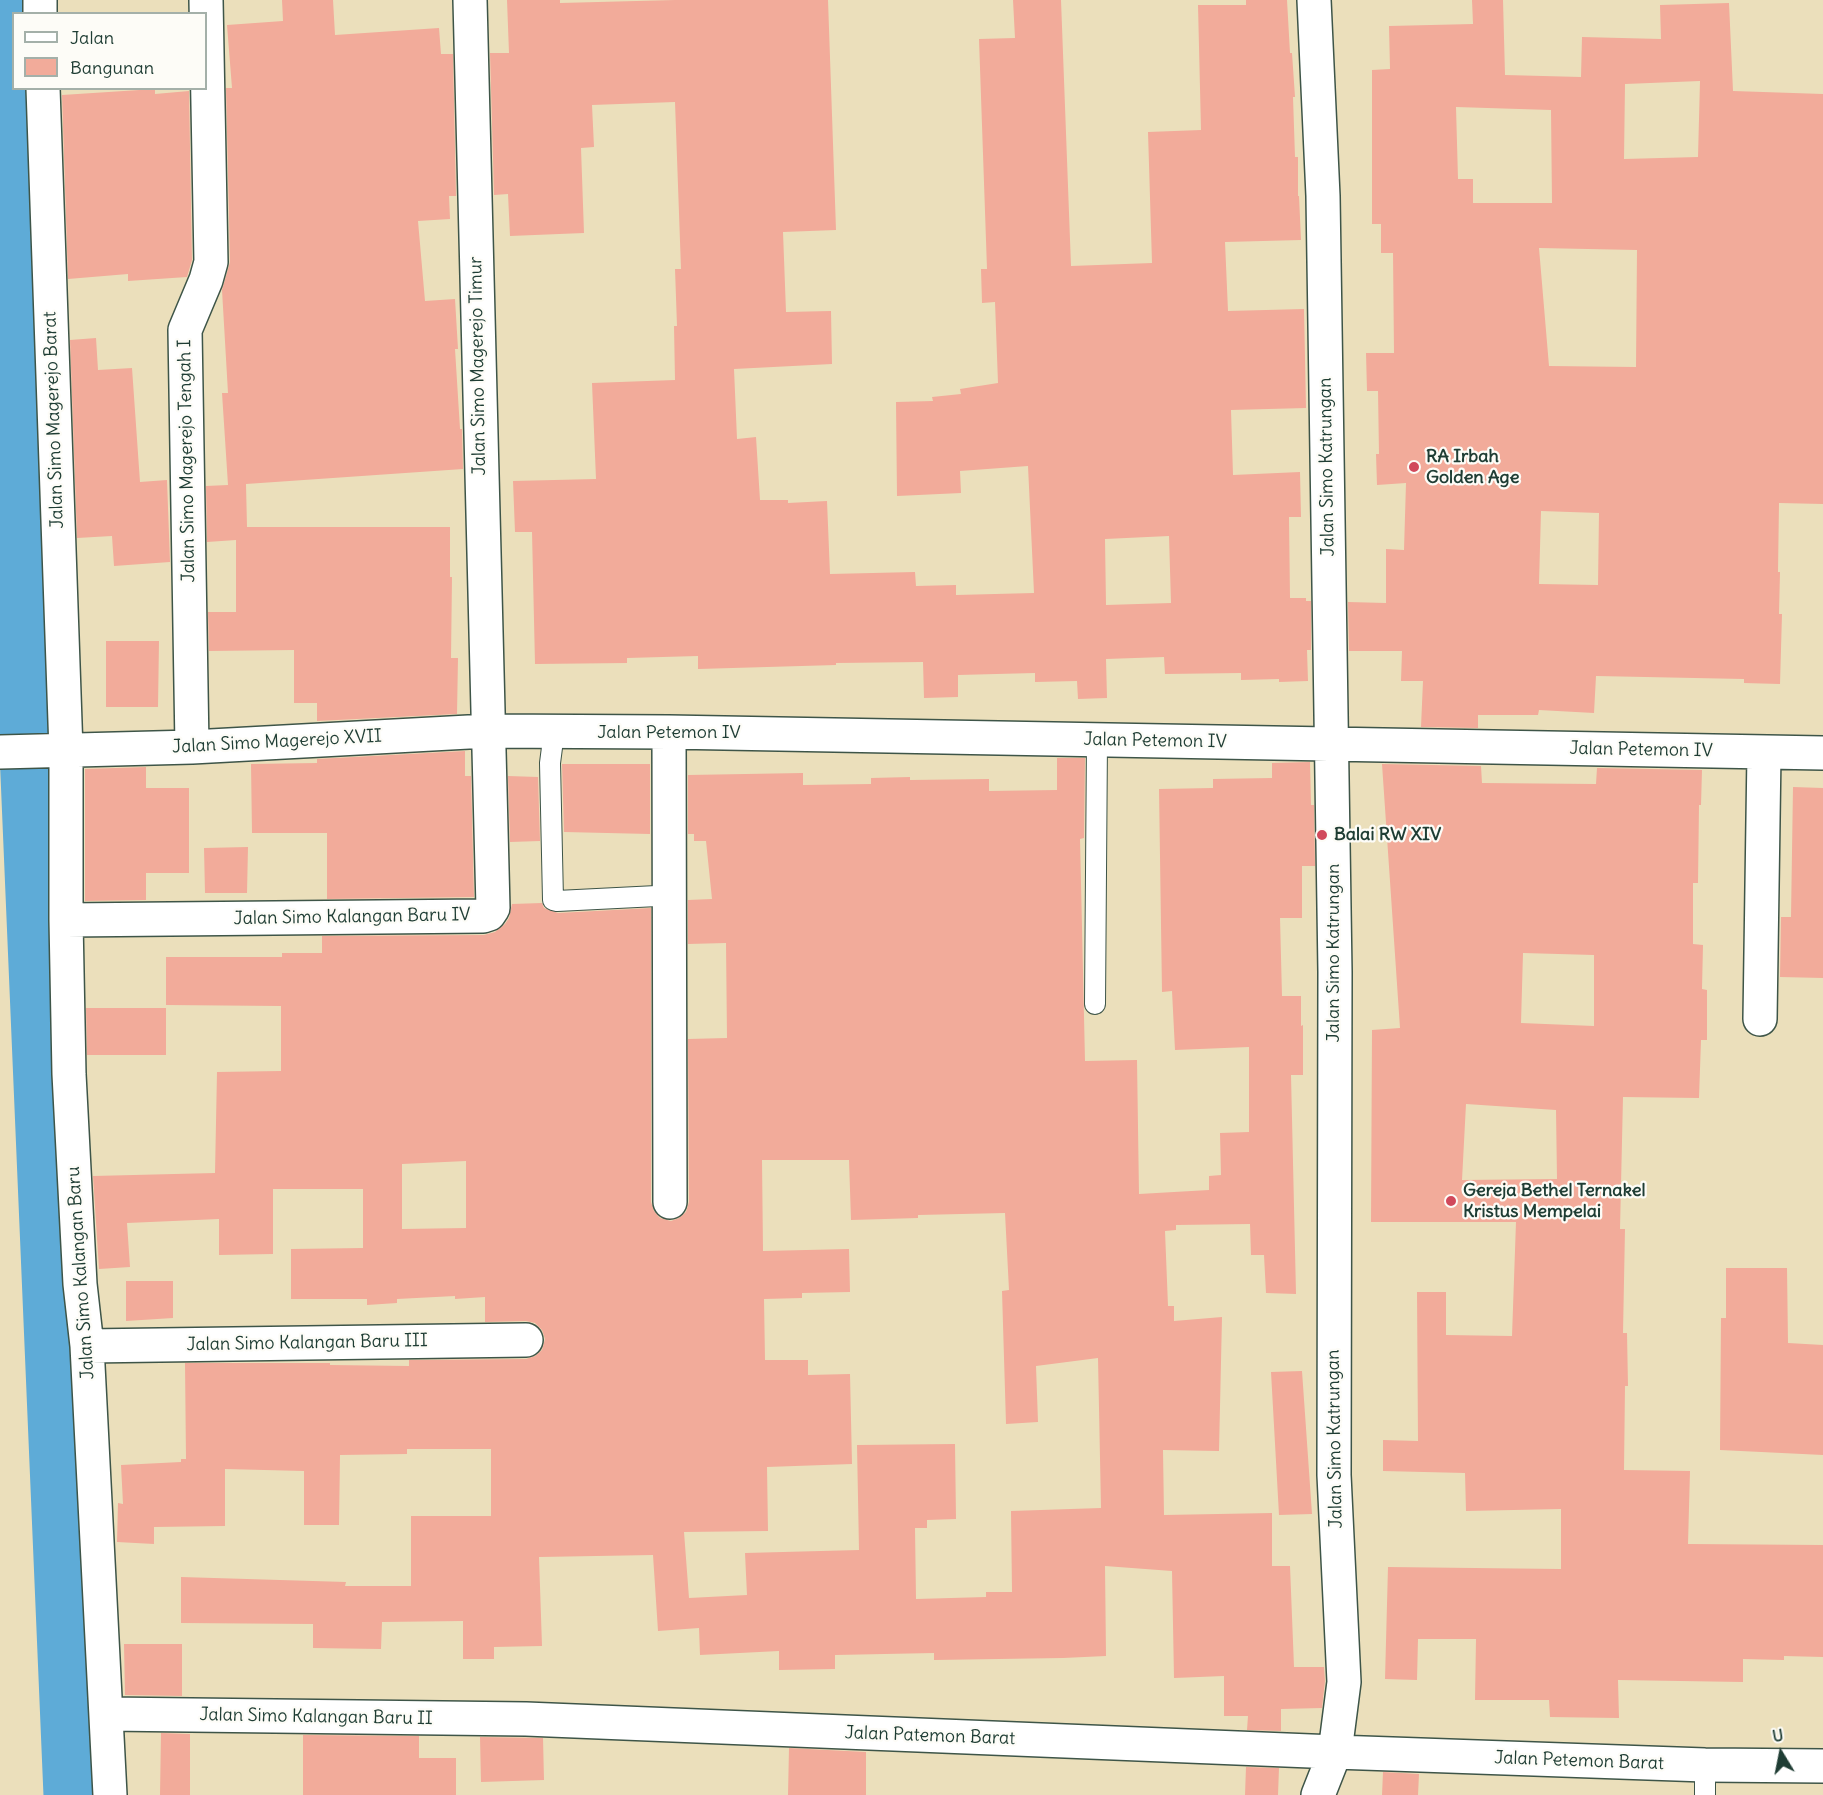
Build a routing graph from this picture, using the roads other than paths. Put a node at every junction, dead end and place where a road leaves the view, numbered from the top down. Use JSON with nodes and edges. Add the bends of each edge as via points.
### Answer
{"nodes":[{"id":1,"x":470,"y":0,"type":"edge"},
{"id":2,"x":1314,"y":0,"type":"edge"},
{"id":3,"x":207,"y":52,"type":"edge"},
{"id":4,"x":43,"y":90,"type":"edge"},
{"id":5,"x":487,"y":731,"type":"junction"},
{"id":6,"x":554,"y":732,"type":"junction"},
{"id":7,"x":669,"y":732,"type":"junction"},
{"id":8,"x":1097,"y":740,"type":"junction"},
{"id":9,"x":1332,"y":746,"type":"junction"},
{"id":10,"x":192,"y":747,"type":"junction"},
{"id":11,"x":60,"y":751,"type":"junction"},
{"id":12,"x":2,"y":752,"type":"edge"},
{"id":13,"x":1764,"y":753,"type":"junction"},
{"id":14,"x":1823,"y":753,"type":"edge"},
{"id":15,"x":657,"y":896,"type":"dead end"},
{"id":16,"x":66,"y":920,"type":"junction"},
{"id":17,"x":1095,"y":1004,"type":"dead end"},
{"id":18,"x":1760,"y":1019,"type":"dead end"},
{"id":19,"x":670,"y":1202,"type":"dead end"},
{"id":20,"x":526,"y":1340,"type":"dead end"},
{"id":21,"x":87,"y":1346,"type":"junction"},
{"id":22,"x":106,"y":1714,"type":"junction"},
{"id":23,"x":526,"y":1719,"type":"joint"},
{"id":24,"x":1335,"y":1752,"type":"junction"},
{"id":25,"x":1823,"y":1766,"type":"edge"},
{"id":26,"x":1705,"y":1780,"type":"edge"},
{"id":27,"x":110,"y":1795,"type":"edge"},
{"id":28,"x":1318,"y":1795,"type":"edge"}],
"edges":[{"from":1,"to":5,"type":"street","name":"Jalan Simo Magerejo Timur"},
{"from":2,"to":9,"type":"street","name":"Jalan Simo Katrungan","via":[[1323,196]]},
{"from":3,"to":10,"type":"street","name":"Jalan Simo Magerejo Tengah I","via":[[211,262],[185,330]]},
{"from":4,"to":11,"type":"street","name":"Jalan Simo Magerejo Barat"},
{"from":5,"to":6,"type":"street","name":"Jalan Petemon IV"},
{"from":5,"to":10,"type":"street","name":"Jalan Simo Magerejo XVII"},
{"from":5,"to":16,"type":"street","name":"Jalan Simo Kalangan Baru IV","via":[[493,908],[489,914]]},
{"from":6,"to":7,"type":"street","name":"Jalan Petemon IV"},
{"from":6,"to":15,"type":"lane","via":[[550,763],[553,900]]},
{"from":7,"to":8,"type":"street","name":"Jalan Petemon IV"},
{"from":7,"to":19,"type":"street"},
{"from":8,"to":9,"type":"street","name":"Jalan Petemon IV"},
{"from":8,"to":17,"type":"lane"},
{"from":9,"to":13,"type":"street","name":"Jalan Petemon IV"},
{"from":9,"to":24,"type":"street","name":"Jalan Simo Katrungan","via":[[1334,1475],[1344,1682]]},
{"from":10,"to":11,"type":"street","name":"Jalan Simo Magerejo XVII"},
{"from":11,"to":12,"type":"street","name":"Jalan Simo Magerejo XVII"},
{"from":11,"to":16,"type":"street","name":"Jalan Simo Kalangan Baru"},
{"from":13,"to":14,"type":"street","name":"Jalan Petemon IV"},
{"from":13,"to":18,"type":"street"},
{"from":16,"to":21,"type":"street","name":"Jalan Simo Kalangan Baru","via":[[69,1074]]},
{"from":20,"to":21,"type":"street","name":"Jalan Simo Kalangan Baru III"},
{"from":21,"to":22,"type":"street","name":"Jalan Simo Kalangan Baru"},
{"from":22,"to":23,"type":"street","name":"Jalan Simo Kalangan Baru II"},
{"from":22,"to":27,"type":"street","name":"Jalan Simo Kalangan Baru"},
{"from":23,"to":24,"type":"street","name":"Jalan Patemon Barat"},
{"from":24,"to":26,"type":"street","name":"Jalan Petemon Barat"},
{"from":24,"to":28,"type":"street","name":"Jalan Simo Katrungan"},
{"from":25,"to":26,"type":"street","name":"Jalan Petemon Barat"}]}
